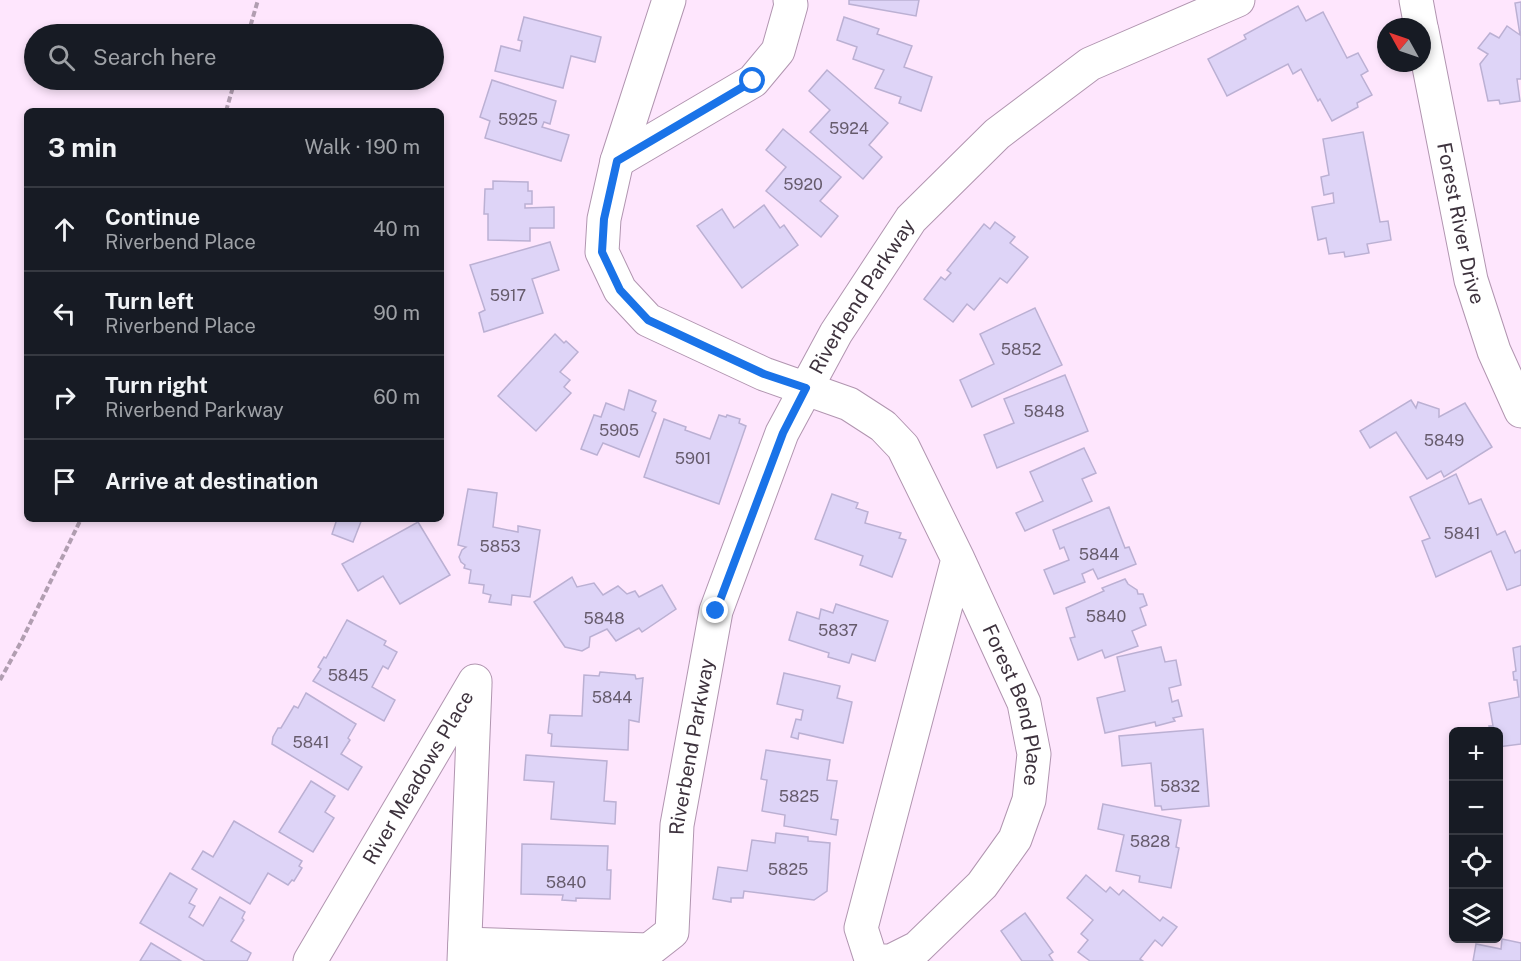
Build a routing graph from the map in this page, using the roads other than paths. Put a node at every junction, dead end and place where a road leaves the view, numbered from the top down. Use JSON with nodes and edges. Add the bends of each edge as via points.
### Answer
{"nodes":[{"id":1,"x":669,"y":0,"type":"edge"},
{"id":2,"x":790,"y":0,"type":"edge"},
{"id":3,"x":1238,"y":0,"type":"edge"},
{"id":4,"x":1416,"y":0,"type":"edge"},
{"id":5,"x":1420,"y":18,"type":"edge"},
{"id":6,"x":1430,"y":72,"type":"edge"},
{"id":7,"x":617,"y":161,"type":"junction"},
{"id":8,"x":806,"y":388,"type":"junction"},
{"id":9,"x":1521,"y":411,"type":"edge"},
{"id":10,"x":958,"y":559,"type":"junction"},
{"id":11,"x":464,"y":952,"type":"edge"},
{"id":12,"x":864,"y":959,"type":"edge"},
{"id":13,"x":310,"y":961,"type":"edge"}],
"edges":[{"from":1,"to":7,"type":"street","name":"Forest Bend Place"},
{"from":2,"to":7,"type":"street","via":[[778,51],[753,81]]},
{"from":3,"to":8,"type":"street","name":"Riverbend Parkway","via":[[1090,64],[997,134],[911,219],[836,333]]},
{"from":4,"to":5,"type":"street","name":"Forest River Drive"},
{"from":6,"to":9,"type":"street","name":"Forest River Drive","via":[[1471,280],[1494,351]]},
{"from":7,"to":8,"type":"street","name":"Forest Bend Place","via":[[604,219],[602,252],[620,290],[648,320],[764,374]]},
{"from":8,"to":10,"type":"street","name":"Forest Bend Place","via":[[849,404],[883,426],[903,447]]},
{"from":8,"to":11,"type":"street","name":"Riverbend Parkway","via":[[783,433],[716,611],[677,825],[672,932],[649,950]]},
{"from":10,"to":12,"type":"street","name":"Forest Bend Place","via":[[861,928]]},
{"from":10,"to":12,"type":"street","name":"Forest Bend Place","via":[[1024,703],[1034,754],[1029,800],[1015,839],[982,885],[917,948],[891,961]]},
{"from":11,"to":13,"type":"street","name":"River Meadows Place","via":[[475,681]]}]}
